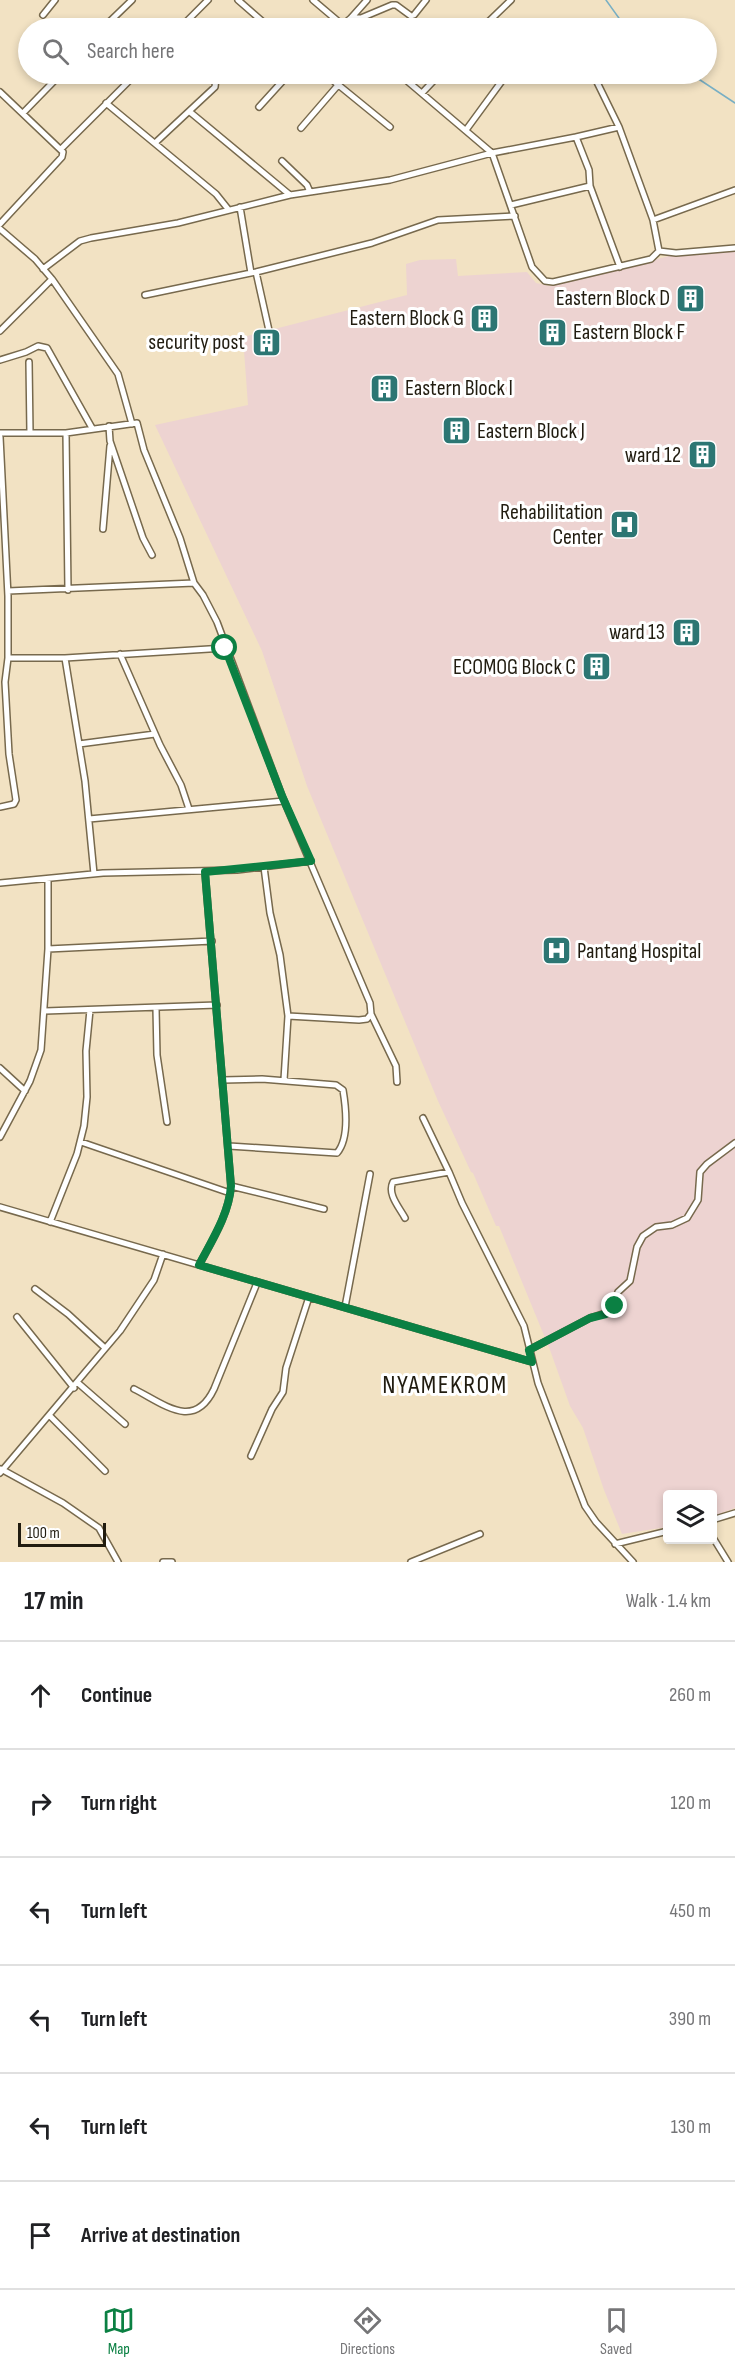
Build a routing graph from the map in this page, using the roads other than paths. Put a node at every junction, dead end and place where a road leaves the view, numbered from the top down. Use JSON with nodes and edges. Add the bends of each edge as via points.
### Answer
{"nodes":[{"id":1,"x":55,"y":0,"type":"edge"},
{"id":2,"x":132,"y":0,"type":"edge"},
{"id":3,"x":208,"y":0,"type":"edge"},
{"id":4,"x":238,"y":0,"type":"edge"},
{"id":5,"x":313,"y":0,"type":"edge"},
{"id":6,"x":367,"y":0,"type":"edge"},
{"id":7,"x":426,"y":0,"type":"edge"},
{"id":8,"x":511,"y":0,"type":"edge"},
{"id":9,"x":43,"y":15,"type":"dead end"},
{"id":10,"x":113,"y":18,"type":"edge"},
{"id":11,"x":190,"y":18,"type":"edge"},
{"id":12,"x":259,"y":18,"type":"edge"},
{"id":13,"x":333,"y":18,"type":"edge"},
{"id":14,"x":351,"y":18,"type":"joint"},
{"id":15,"x":492,"y":18,"type":"edge"},
{"id":16,"x":51,"y":84,"type":"edge"},
{"id":17,"x":126,"y":84,"type":"edge"},
{"id":18,"x":215,"y":84,"type":"edge"},
{"id":19,"x":280,"y":84,"type":"edge"},
{"id":20,"x":339,"y":84,"type":"joint"},
{"id":21,"x":411,"y":84,"type":"edge"},
{"id":22,"x":431,"y":84,"type":"edge"},
{"id":23,"x":500,"y":84,"type":"edge"},
{"id":24,"x":598,"y":84,"type":"edge"},
{"id":25,"x":0,"y":92,"type":"edge"},
{"id":26,"x":422,"y":93,"type":"junction"},
{"id":27,"x":106,"y":103,"type":"junction"},
{"id":28,"x":259,"y":107,"type":"dead end"},
{"id":29,"x":190,"y":112,"type":"junction"},
{"id":30,"x":23,"y":113,"type":"junction"},
{"id":31,"x":390,"y":127,"type":"dead end"},
{"id":32,"x":619,"y":127,"type":"junction"},
{"id":33,"x":301,"y":128,"type":"dead end"},
{"id":34,"x":466,"y":130,"type":"junction"},
{"id":35,"x":576,"y":137,"type":"junction"},
{"id":36,"x":155,"y":143,"type":"junction"},
{"id":37,"x":61,"y":149,"type":"junction"},
{"id":38,"x":492,"y":153,"type":"junction"},
{"id":39,"x":282,"y":161,"type":"dead end"},
{"id":40,"x":590,"y":186,"type":"junction"},
{"id":41,"x":735,"y":190,"type":"edge"},
{"id":42,"x":310,"y":192,"type":"junction"},
{"id":43,"x":290,"y":195,"type":"junction"},
{"id":44,"x":511,"y":205,"type":"junction"},
{"id":45,"x":240,"y":207,"type":"junction"},
{"id":46,"x":228,"y":209,"type":"junction"},
{"id":47,"x":515,"y":216,"type":"junction"},
{"id":48,"x":653,"y":220,"type":"junction"},
{"id":49,"x":0,"y":224,"type":"edge"},
{"id":50,"x":0,"y":229,"type":"edge"},
{"id":51,"x":735,"y":248,"type":"edge"},
{"id":52,"x":659,"y":251,"type":"junction"},
{"id":53,"x":620,"y":267,"type":"junction"},
{"id":54,"x":43,"y":268,"type":"junction"},
{"id":55,"x":254,"y":273,"type":"junction"},
{"id":56,"x":52,"y":279,"type":"junction"},
{"id":57,"x":144,"y":295,"type":"dead end"},
{"id":58,"x":0,"y":331,"type":"edge"},
{"id":59,"x":270,"y":334,"type":"dead end"},
{"id":60,"x":0,"y":360,"type":"edge"},
{"id":61,"x":29,"y":362,"type":"dead end"},
{"id":62,"x":132,"y":424,"type":"junction"},
{"id":63,"x":110,"y":426,"type":"junction"},
{"id":64,"x":92,"y":428,"type":"junction"},
{"id":65,"x":30,"y":433,"type":"junction"},
{"id":66,"x":66,"y":433,"type":"junction"},
{"id":67,"x":0,"y":435,"type":"edge"},
{"id":68,"x":110,"y":441,"type":"junction"},
{"id":69,"x":103,"y":529,"type":"dead end"},
{"id":70,"x":3,"y":531,"type":"edge"},
{"id":71,"x":152,"y":555,"type":"dead end"},
{"id":72,"x":194,"y":582,"type":"junction"},
{"id":73,"x":68,"y":590,"type":"junction"},
{"id":74,"x":8,"y":593,"type":"junction"},
{"id":75,"x":0,"y":596,"type":"edge"},
{"id":76,"x":225,"y":648,"type":"junction"},
{"id":77,"x":120,"y":654,"type":"junction"},
{"id":78,"x":8,"y":658,"type":"junction"},
{"id":79,"x":65,"y":658,"type":"junction"},
{"id":80,"x":0,"y":665,"type":"edge"},
{"id":81,"x":7,"y":665,"type":"junction"},
{"id":82,"x":155,"y":734,"type":"junction"},
{"id":83,"x":79,"y":744,"type":"junction"},
{"id":84,"x":284,"y":801,"type":"junction"},
{"id":85,"x":0,"y":807,"type":"edge"},
{"id":86,"x":189,"y":809,"type":"junction"},
{"id":87,"x":89,"y":819,"type":"junction"},
{"id":88,"x":311,"y":861,"type":"junction"},
{"id":89,"x":264,"y":867,"type":"junction"},
{"id":90,"x":205,"y":872,"type":"junction"},
{"id":91,"x":94,"y":874,"type":"junction"},
{"id":92,"x":48,"y":880,"type":"junction"},
{"id":93,"x":0,"y":883,"type":"edge"},
{"id":94,"x":212,"y":941,"type":"junction"},
{"id":95,"x":48,"y":949,"type":"junction"},
{"id":96,"x":217,"y":1005,"type":"junction"},
{"id":97,"x":156,"y":1008,"type":"junction"},
{"id":98,"x":90,"y":1010,"type":"junction"},
{"id":99,"x":45,"y":1011,"type":"junction"},
{"id":100,"x":371,"y":1014,"type":"junction"},
{"id":101,"x":288,"y":1016,"type":"junction"},
{"id":102,"x":0,"y":1068,"type":"edge"},
{"id":103,"x":223,"y":1080,"type":"junction"},
{"id":104,"x":284,"y":1080,"type":"junction"},
{"id":105,"x":397,"y":1082,"type":"dead end"},
{"id":106,"x":25,"y":1091,"type":"junction"},
{"id":107,"x":423,"y":1118,"type":"dead end"},
{"id":108,"x":167,"y":1122,"type":"dead end"},
{"id":109,"x":0,"y":1137,"type":"edge"},
{"id":110,"x":81,"y":1142,"type":"junction"},
{"id":111,"x":735,"y":1143,"type":"edge"},
{"id":112,"x":229,"y":1146,"type":"junction"},
{"id":113,"x":449,"y":1172,"type":"junction"},
{"id":114,"x":370,"y":1174,"type":"dead end"},
{"id":115,"x":231,"y":1186,"type":"junction"},
{"id":116,"x":230,"y":1193,"type":"junction"},
{"id":117,"x":0,"y":1207,"type":"edge"},
{"id":118,"x":324,"y":1209,"type":"dead end"},
{"id":119,"x":405,"y":1218,"type":"dead end"},
{"id":120,"x":50,"y":1222,"type":"junction"},
{"id":121,"x":163,"y":1254,"type":"junction"},
{"id":122,"x":199,"y":1265,"type":"junction"},
{"id":123,"x":257,"y":1283,"type":"junction"},
{"id":124,"x":35,"y":1289,"type":"dead end"},
{"id":125,"x":309,"y":1297,"type":"junction"},
{"id":126,"x":345,"y":1307,"type":"junction"},
{"id":127,"x":17,"y":1317,"type":"dead end"},
{"id":128,"x":105,"y":1348,"type":"junction"},
{"id":129,"x":529,"y":1350,"type":"junction"},
{"id":130,"x":532,"y":1362,"type":"junction"},
{"id":131,"x":76,"y":1385,"type":"junction"},
{"id":132,"x":134,"y":1389,"type":"dead end"},
{"id":133,"x":50,"y":1416,"type":"junction"},
{"id":134,"x":125,"y":1424,"type":"dead end"},
{"id":135,"x":251,"y":1456,"type":"dead end"},
{"id":136,"x":1,"y":1471,"type":"edge"},
{"id":137,"x":105,"y":1471,"type":"dead end"},
{"id":138,"x":735,"y":1513,"type":"edge"},
{"id":139,"x":717,"y":1518,"type":"edge"},
{"id":140,"x":663,"y":1532,"type":"edge"},
{"id":141,"x":480,"y":1534,"type":"dead end"},
{"id":142,"x":615,"y":1544,"type":"junction"},
{"id":143,"x":717,"y":1544,"type":"edge"},
{"id":144,"x":118,"y":1562,"type":"edge"},
{"id":145,"x":163,"y":1562,"type":"edge"},
{"id":146,"x":172,"y":1562,"type":"edge"},
{"id":147,"x":411,"y":1562,"type":"edge"},
{"id":148,"x":633,"y":1562,"type":"edge"},
{"id":149,"x":728,"y":1562,"type":"edge"}],
"edges":[{"from":1,"to":9,"type":"street"},
{"from":2,"to":10,"type":"street"},
{"from":3,"to":11,"type":"street"},
{"from":4,"to":12,"type":"street"},
{"from":5,"to":13,"type":"street"},
{"from":6,"to":14,"type":"street"},
{"from":7,"to":14,"type":"street","via":[[411,16],[396,5]]},
{"from":8,"to":15,"type":"street"},
{"from":16,"to":30,"type":"street"},
{"from":17,"to":27,"type":"street"},
{"from":18,"to":29,"type":"street"},
{"from":19,"to":28,"type":"street"},
{"from":20,"to":31,"type":"street"},
{"from":20,"to":33,"type":"street"},
{"from":21,"to":26,"type":"street"},
{"from":22,"to":26,"type":"street"},
{"from":23,"to":34,"type":"street"},
{"from":24,"to":32,"type":"street"},
{"from":25,"to":30,"type":"street"},
{"from":26,"to":34,"type":"street"},
{"from":27,"to":36,"type":"street"},
{"from":27,"to":37,"type":"street"},
{"from":29,"to":36,"type":"street"},
{"from":29,"to":43,"type":"street"},
{"from":30,"to":37,"type":"street"},
{"from":32,"to":35,"type":"street"},
{"from":32,"to":48,"type":"street"},
{"from":34,"to":38,"type":"street"},
{"from":35,"to":38,"type":"street"},
{"from":35,"to":40,"type":"street","via":[[589,170]]},
{"from":36,"to":46,"type":"street","via":[[216,194]]},
{"from":37,"to":49,"type":"street","via":[[62,157]]},
{"from":38,"to":42,"type":"street","via":[[390,180]]},
{"from":38,"to":44,"type":"street"},
{"from":39,"to":42,"type":"street"},
{"from":40,"to":44,"type":"street"},
{"from":40,"to":53,"type":"street"},
{"from":41,"to":48,"type":"street"},
{"from":42,"to":43,"type":"street"},
{"from":43,"to":45,"type":"street"},
{"from":44,"to":47,"type":"street"},
{"from":45,"to":46,"type":"street"},
{"from":45,"to":55,"type":"street"},
{"from":46,"to":54,"type":"street","via":[[178,223],[80,241]]},
{"from":47,"to":53,"type":"street","via":[[532,267],[545,281]]},
{"from":47,"to":55,"type":"street","via":[[438,220],[372,243]]},
{"from":48,"to":52,"type":"street"},
{"from":50,"to":54,"type":"street"},
{"from":51,"to":52,"type":"street"},
{"from":52,"to":53,"type":"street","via":[[651,259]]},
{"from":54,"to":56,"type":"street"},
{"from":55,"to":57,"type":"street"},
{"from":55,"to":59,"type":"street"},
{"from":56,"to":58,"type":"street"},
{"from":56,"to":62,"type":"street","via":[[118,374]]},
{"from":60,"to":64,"type":"street","via":[[38,346],[47,348]]},
{"from":61,"to":65,"type":"street"},
{"from":62,"to":63,"type":"street"},
{"from":62,"to":72,"type":"street","via":[[137,423]]},
{"from":63,"to":64,"type":"street"},
{"from":63,"to":68,"type":"street"},
{"from":64,"to":66,"type":"street"},
{"from":65,"to":66,"type":"street"},
{"from":65,"to":67,"type":"street"},
{"from":66,"to":73,"type":"street"},
{"from":67,"to":70,"type":"street"},
{"from":68,"to":69,"type":"street"},
{"from":68,"to":71,"type":"street"},
{"from":70,"to":74,"type":"street"},
{"from":72,"to":73,"type":"street"},
{"from":72,"to":76,"type":"street","via":[[217,622]]},
{"from":73,"to":74,"type":"street"},
{"from":74,"to":75,"type":"street"},
{"from":74,"to":78,"type":"street"},
{"from":76,"to":77,"type":"street"},
{"from":76,"to":84,"type":"street"},
{"from":77,"to":79,"type":"street"},
{"from":77,"to":82,"type":"street"},
{"from":78,"to":79,"type":"street"},
{"from":78,"to":81,"type":"street"},
{"from":79,"to":83,"type":"street"},
{"from":80,"to":81,"type":"street"},
{"from":81,"to":85,"type":"street","via":[[5,694],[16,800]]},
{"from":82,"to":83,"type":"street"},
{"from":82,"to":86,"type":"street"},
{"from":83,"to":87,"type":"street"},
{"from":84,"to":86,"type":"street"},
{"from":84,"to":88,"type":"street"},
{"from":86,"to":87,"type":"street"},
{"from":87,"to":91,"type":"street"},
{"from":88,"to":89,"type":"street"},
{"from":88,"to":100,"type":"street"},
{"from":89,"to":90,"type":"street"},
{"from":89,"to":101,"type":"street"},
{"from":90,"to":91,"type":"street"},
{"from":90,"to":94,"type":"street"},
{"from":91,"to":92,"type":"street"},
{"from":92,"to":93,"type":"street"},
{"from":92,"to":95,"type":"street"},
{"from":94,"to":95,"type":"street"},
{"from":94,"to":96,"type":"street"},
{"from":95,"to":99,"type":"street"},
{"from":96,"to":97,"type":"street"},
{"from":96,"to":103,"type":"street"},
{"from":97,"to":98,"type":"street"},
{"from":97,"to":108,"type":"street","via":[[157,1055]]},
{"from":98,"to":99,"type":"street"},
{"from":98,"to":110,"type":"street"},
{"from":99,"to":106,"type":"street","via":[[41,1050]]},
{"from":100,"to":101,"type":"street","via":[[359,1020]]},
{"from":100,"to":105,"type":"street","via":[[396,1066]]},
{"from":101,"to":104,"type":"street"},
{"from":102,"to":106,"type":"street"},
{"from":103,"to":104,"type":"street"},
{"from":103,"to":112,"type":"street"},
{"from":104,"to":112,"type":"street","via":[[340,1087],[345,1099],[342,1147],[337,1153]]},
{"from":106,"to":109,"type":"street"},
{"from":107,"to":113,"type":"street"},
{"from":110,"to":116,"type":"street"},
{"from":110,"to":120,"type":"street"},
{"from":111,"to":129,"type":"street","via":[[700,1172],[698,1200],[687,1218],[656,1227],[643,1236],[630,1281],[618,1292],[612,1311],[590,1318]]},
{"from":112,"to":115,"type":"street"},
{"from":113,"to":119,"type":"street","via":[[393,1182],[392,1194]]},
{"from":113,"to":129,"type":"street","via":[[524,1326]]},
{"from":114,"to":126,"type":"street"},
{"from":115,"to":116,"type":"street"},
{"from":115,"to":118,"type":"street"},
{"from":116,"to":122,"type":"street","via":[[215,1236]]},
{"from":117,"to":120,"type":"street"},
{"from":120,"to":121,"type":"street"},
{"from":121,"to":122,"type":"street"},
{"from":121,"to":128,"type":"street","via":[[154,1280],[138,1306]]},
{"from":122,"to":123,"type":"street"},
{"from":123,"to":125,"type":"street"},
{"from":123,"to":132,"type":"street","via":[[209,1401],[189,1413],[179,1412]]},
{"from":124,"to":128,"type":"street"},
{"from":125,"to":126,"type":"street"},
{"from":125,"to":135,"type":"street","via":[[286,1368],[283,1392]]},
{"from":126,"to":130,"type":"street"},
{"from":127,"to":131,"type":"street"},
{"from":128,"to":131,"type":"street"},
{"from":129,"to":130,"type":"street"},
{"from":130,"to":142,"type":"street","via":[[585,1506]]},
{"from":131,"to":133,"type":"street"},
{"from":131,"to":134,"type":"street"},
{"from":133,"to":136,"type":"street"},
{"from":133,"to":137,"type":"street"},
{"from":136,"to":144,"type":"street","via":[[63,1503],[99,1528]]},
{"from":138,"to":139,"type":"street"},
{"from":140,"to":142,"type":"street"},
{"from":141,"to":147,"type":"street"},
{"from":142,"to":148,"type":"street"},
{"from":143,"to":149,"type":"street"},
{"from":145,"to":146,"type":"street"}]}
